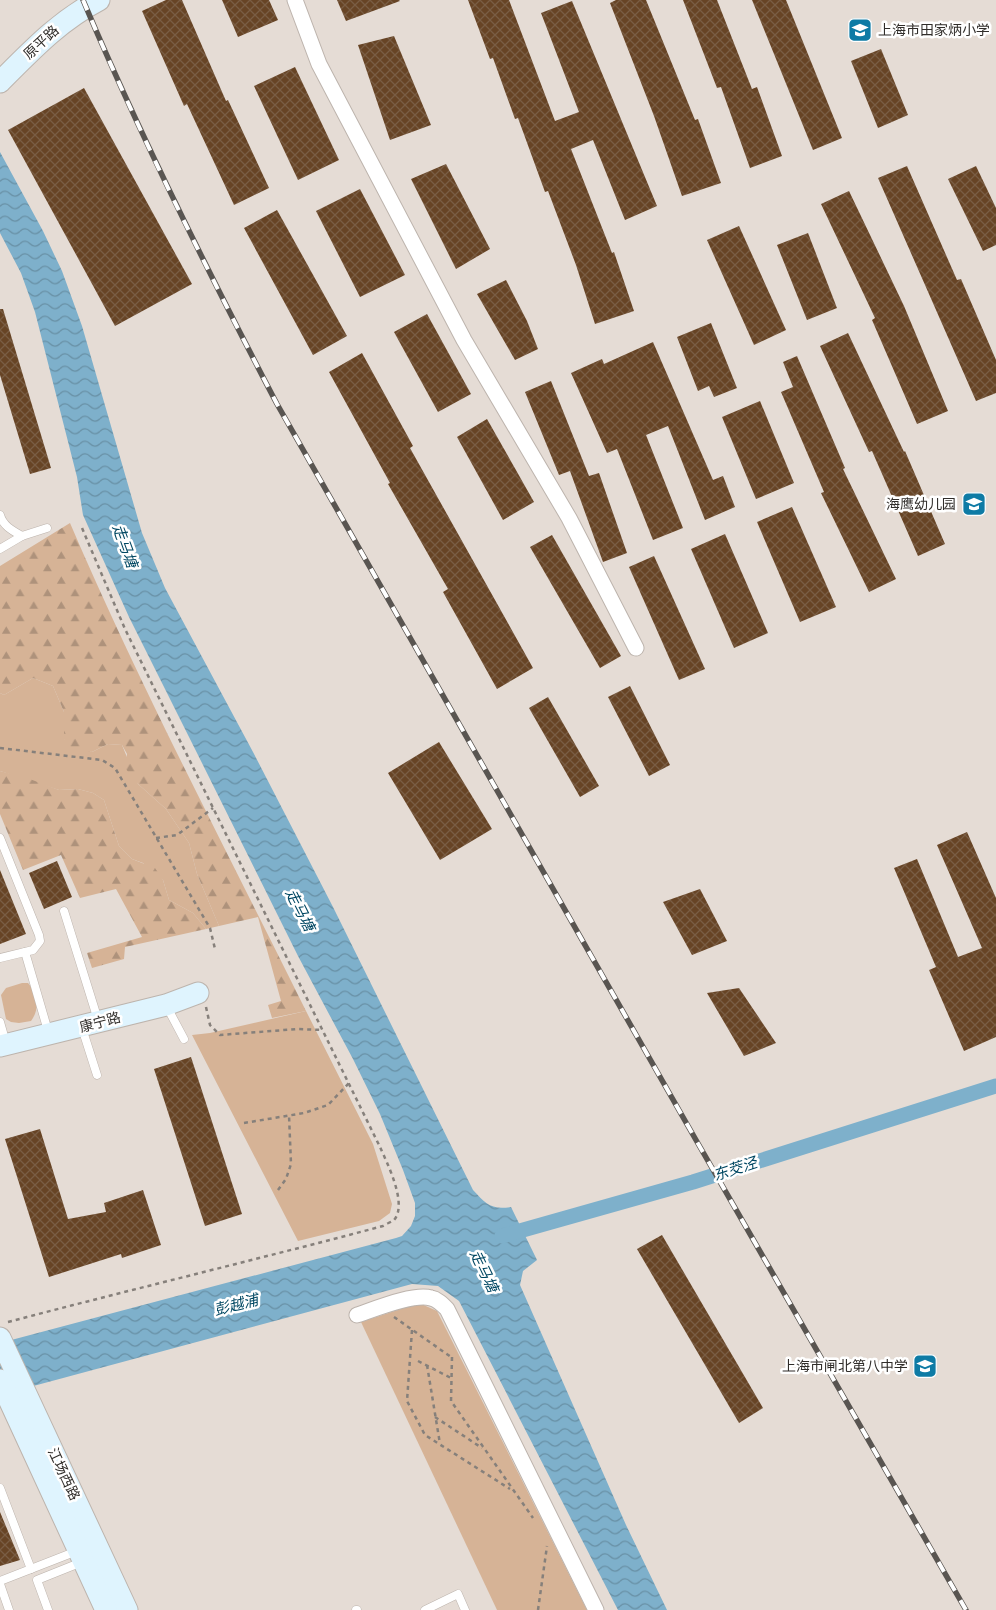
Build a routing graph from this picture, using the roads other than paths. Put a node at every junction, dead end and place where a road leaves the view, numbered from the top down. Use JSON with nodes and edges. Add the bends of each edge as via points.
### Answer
{"nodes":[{"id":1,"x":295,"y":0,"type":"edge"},
{"id":2,"x":93,"y":3,"type":"edge"},
{"id":3,"x":0,"y":82,"type":"edge"},
{"id":4,"x":0,"y":515,"type":"edge"},
{"id":5,"x":47,"y":528,"type":"dead end"},
{"id":6,"x":22,"y":536,"type":"junction"},
{"id":7,"x":0,"y":549,"type":"edge"},
{"id":8,"x":636,"y":648,"type":"dead end"},
{"id":9,"x":0,"y":838,"type":"edge"},
{"id":10,"x":64,"y":911,"type":"dead end"},
{"id":11,"x":25,"y":952,"type":"junction"},
{"id":12,"x":0,"y":958,"type":"edge"},
{"id":13,"x":198,"y":992,"type":"road end"},
{"id":14,"x":166,"y":1005,"type":"junction"},
{"id":15,"x":0,"y":1022,"type":"edge"},
{"id":16,"x":90,"y":1024,"type":"junction"},
{"id":17,"x":50,"y":1035,"type":"junction"},
{"id":18,"x":184,"y":1039,"type":"dead end"},
{"id":19,"x":3,"y":1046,"type":"edge"},
{"id":20,"x":97,"y":1075,"type":"dead end"},
{"id":21,"x":357,"y":1315,"type":"dead end"},
{"id":22,"x":0,"y":1338,"type":"edge"},
{"id":23,"x":3,"y":1387,"type":"edge"},
{"id":24,"x":0,"y":1488,"type":"edge"},
{"id":25,"x":81,"y":1556,"type":"junction"},
{"id":26,"x":31,"y":1569,"type":"junction"},
{"id":27,"x":0,"y":1582,"type":"edge"},
{"id":28,"x":9,"y":1610,"type":"edge"},
{"id":29,"x":48,"y":1610,"type":"edge"},
{"id":30,"x":106,"y":1610,"type":"edge"},
{"id":31,"x":127,"y":1610,"type":"edge"},
{"id":32,"x":425,"y":1610,"type":"edge"},
{"id":33,"x":465,"y":1610,"type":"edge"},
{"id":34,"x":596,"y":1610,"type":"edge"}],
"edges":[{"from":1,"to":8,"type":"street","via":[[319,64],[464,340],[569,518]]},
{"from":2,"to":3,"type":"main road","name":"原平路","via":[[50,32]]},
{"from":4,"to":6,"type":"lane","via":[[11,530]]},
{"from":5,"to":6,"type":"lane"},
{"from":6,"to":7,"type":"lane"},
{"from":9,"to":11,"type":"lane","via":[[39,935],[37,946]]},
{"from":10,"to":16,"type":"lane"},
{"from":11,"to":12,"type":"lane"},
{"from":11,"to":17,"type":"lane"},
{"from":13,"to":14,"type":"main road","name":"康宁路"},
{"from":14,"to":16,"type":"main road","name":"康宁路"},
{"from":14,"to":18,"type":"lane"},
{"from":15,"to":19,"type":"lane"},
{"from":16,"to":17,"type":"main road","name":"康宁路"},
{"from":16,"to":20,"type":"lane"},
{"from":17,"to":19,"type":"main road","name":"康宁路"},
{"from":21,"to":34,"type":"street","via":[[415,1297],[430,1297],[447,1309]]},
{"from":22,"to":31,"type":"main road","name":"江场西路"},
{"from":23,"to":25,"type":"main road","name":"江场西路"},
{"from":24,"to":26,"type":"lane"},
{"from":25,"to":26,"type":"lane"},
{"from":25,"to":29,"type":"lane","via":[[37,1580]]},
{"from":25,"to":30,"type":"main road","name":"江场西路"},
{"from":26,"to":27,"type":"lane"},
{"from":27,"to":28,"type":"lane"},
{"from":32,"to":33,"type":"lane","via":[[458,1594]]}]}
